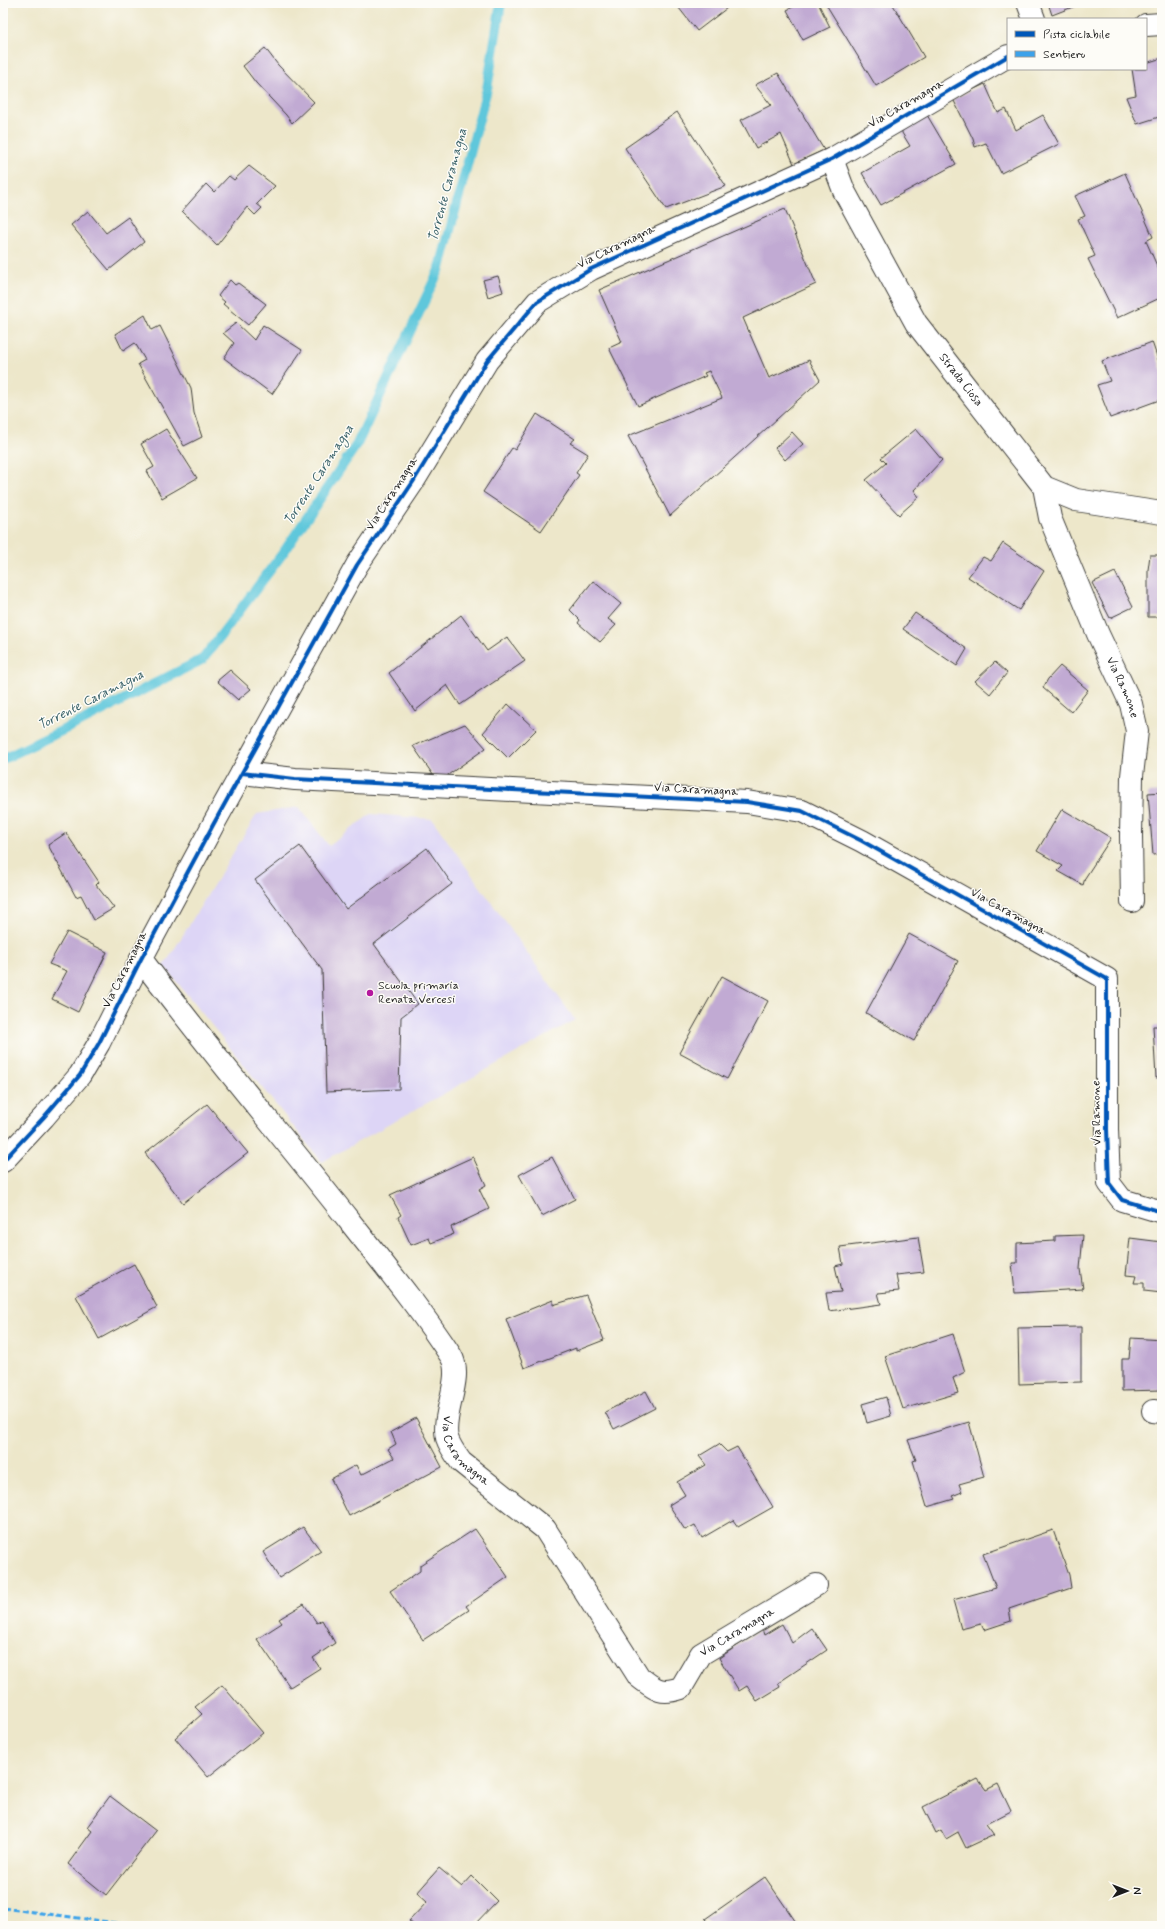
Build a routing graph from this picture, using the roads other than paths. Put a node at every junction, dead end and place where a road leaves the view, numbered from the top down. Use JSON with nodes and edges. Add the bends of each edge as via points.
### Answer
{"nodes":[{"id":1,"x":1028,"y":3,"type":"edge"},
{"id":2,"x":1034,"y":18,"type":"edge"},
{"id":3,"x":1162,"y":24,"type":"edge"},
{"id":4,"x":1147,"y":25,"type":"edge"},
{"id":5,"x":1007,"y":57,"type":"edge"},
{"id":6,"x":832,"y":159,"type":"junction"},
{"id":7,"x":1044,"y":487,"type":"junction"},
{"id":8,"x":1162,"y":513,"type":"edge"},
{"id":9,"x":242,"y":773,"type":"junction"},
{"id":10,"x":1132,"y":901,"type":"dead end"},
{"id":11,"x":141,"y":959,"type":"junction"},
{"id":12,"x":1107,"y":979,"type":"joint"},
{"id":13,"x":3,"y":1161,"type":"edge"},
{"id":14,"x":1162,"y":1212,"type":"edge"},
{"id":15,"x":816,"y":1585,"type":"dead end"}],
"edges":[{"from":1,"to":2,"type":"street"},
{"from":3,"to":4,"type":"street"},
{"from":5,"to":6,"type":"street","name":"Via Caramagna"},
{"from":6,"to":7,"type":"street","name":"Strada Ciosa","via":[[844,191],[916,323]]},
{"from":6,"to":9,"type":"street","name":"Via Caramagna","via":[[591,269],[536,302],[487,361],[413,482],[357,566]]},
{"from":7,"to":8,"type":"street","name":"Strada Ciosa","via":[[1076,500]]},
{"from":7,"to":10,"type":"street","name":"Via Ramone","via":[[1050,518],[1098,634],[1131,704],[1137,731],[1132,791]]},
{"from":9,"to":11,"type":"street","name":"Via Caramagna"},
{"from":9,"to":12,"type":"street","name":"Via Caramagna","via":[[295,779],[747,802],[802,811],[862,841]]},
{"from":11,"to":13,"type":"street","name":"Via Caramagna","via":[[80,1075]]},
{"from":11,"to":15,"type":"street","name":"Via Caramagna","via":[[409,1296],[452,1358],[454,1386],[446,1425],[447,1439],[454,1451],[461,1462],[545,1529],[639,1677],[656,1690],[669,1692],[681,1688],[701,1654]]},
{"from":12,"to":14,"type":"street","name":"Via Ramone","via":[[1109,1183],[1122,1200]]}]}
